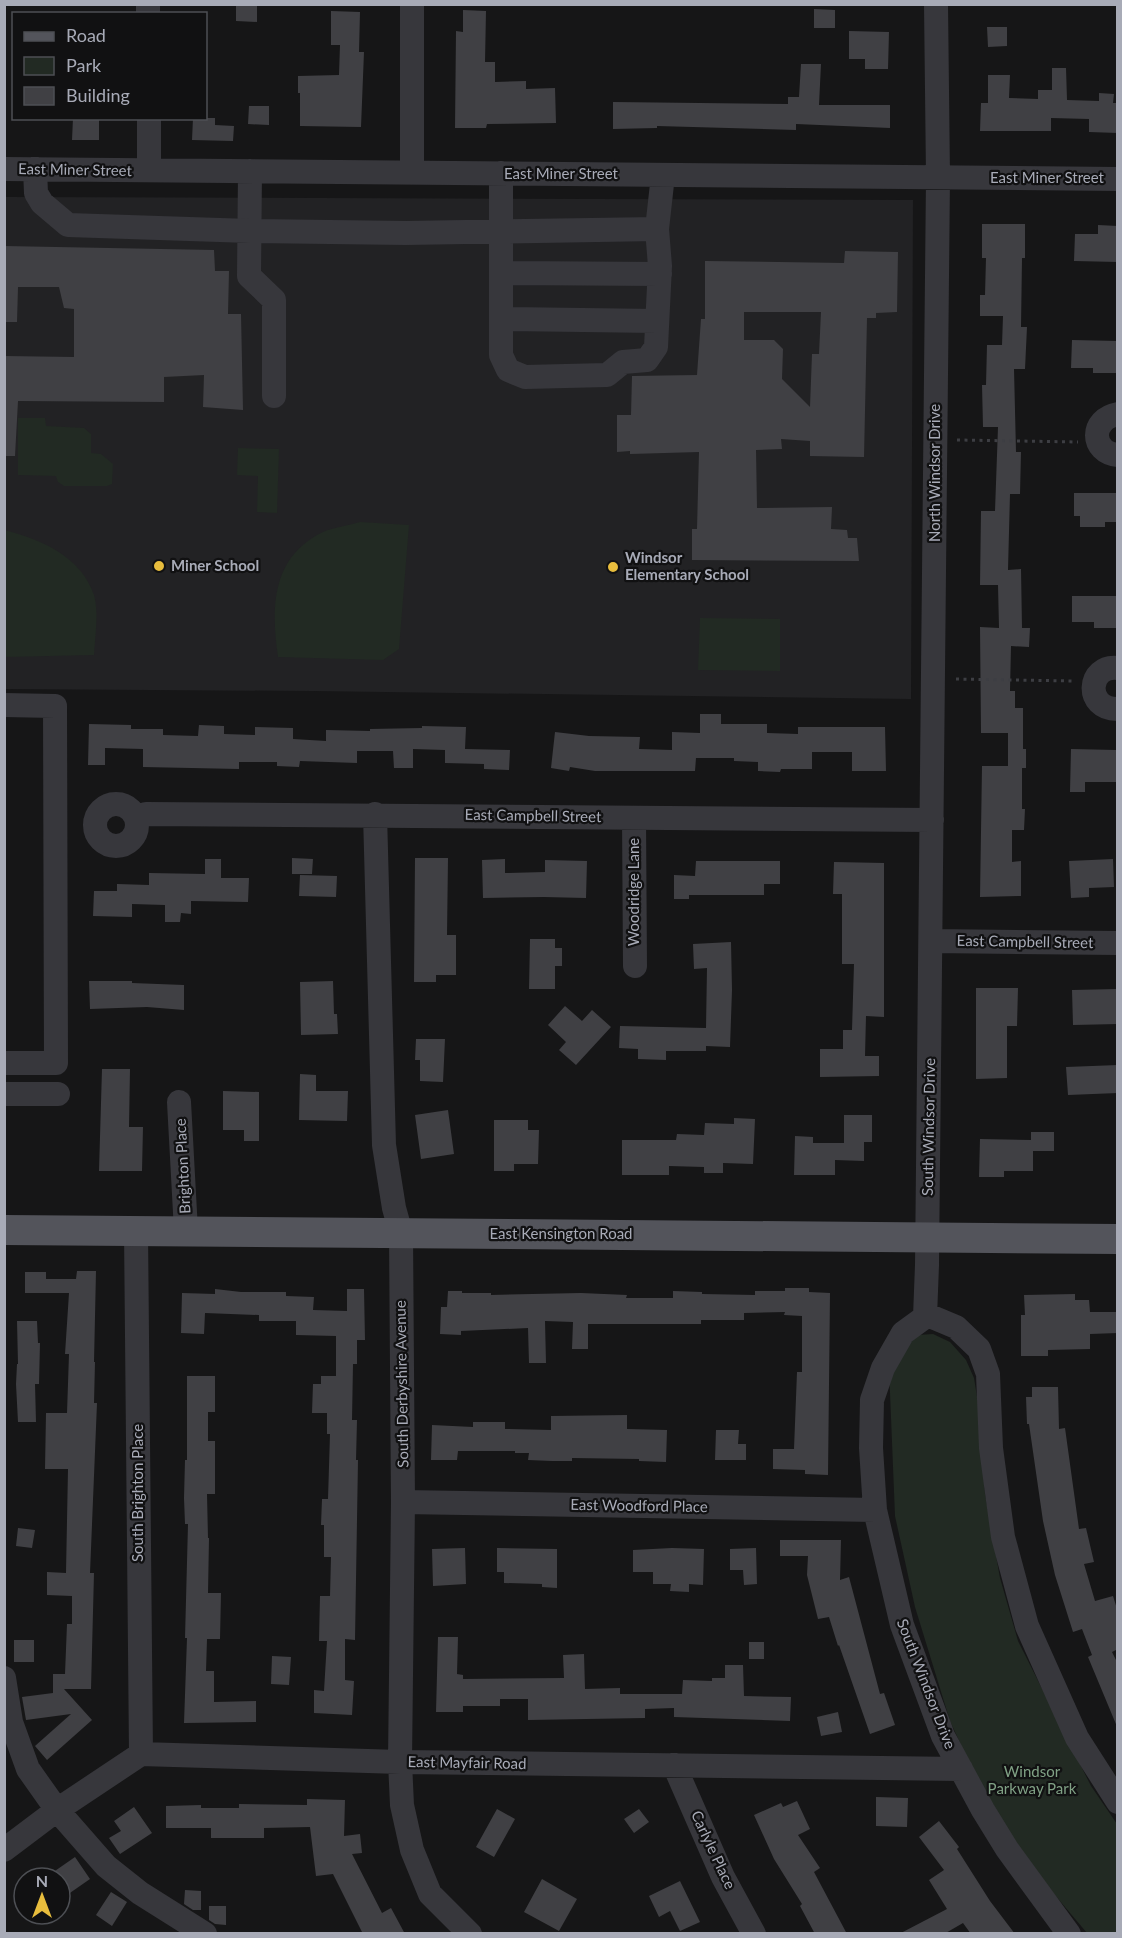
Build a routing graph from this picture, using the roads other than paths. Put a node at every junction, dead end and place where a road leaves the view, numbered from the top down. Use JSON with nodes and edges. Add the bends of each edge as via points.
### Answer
{"nodes":[{"id":1,"x":412,"y":4,"type":"edge"},
{"id":2,"x":936,"y":4,"type":"edge"},
{"id":3,"x":149,"y":120,"type":"edge"},
{"id":4,"x":4,"y":169,"type":"edge"},
{"id":5,"x":35,"y":169,"type":"junction"},
{"id":6,"x":149,"y":170,"type":"junction"},
{"id":7,"x":250,"y":171,"type":"junction"},
{"id":8,"x":412,"y":172,"type":"junction"},
{"id":9,"x":501,"y":173,"type":"junction"},
{"id":10,"x":663,"y":175,"type":"junction"},
{"id":11,"x":938,"y":177,"type":"junction"},
{"id":12,"x":1118,"y":178,"type":"edge"},
{"id":13,"x":657,"y":229,"type":"junction"},
{"id":14,"x":250,"y":231,"type":"junction"},
{"id":15,"x":502,"y":231,"type":"junction"},
{"id":16,"x":502,"y":273,"type":"junction"},
{"id":17,"x":660,"y":274,"type":"junction"},
{"id":18,"x":501,"y":319,"type":"junction"},
{"id":19,"x":657,"y":321,"type":"junction"},
{"id":20,"x":274,"y":396,"type":"dead end"},
{"id":21,"x":1118,"y":414,"type":"edge"},
{"id":22,"x":1118,"y":455,"type":"edge"},
{"id":23,"x":1118,"y":668,"type":"edge"},
{"id":24,"x":4,"y":705,"type":"edge"},
{"id":25,"x":1118,"y":709,"type":"edge"},
{"id":26,"x":375,"y":814,"type":"junction"},
{"id":27,"x":135,"y":817,"type":"dead end"},
{"id":28,"x":634,"y":818,"type":"junction"},
{"id":29,"x":932,"y":820,"type":"junction"},
{"id":30,"x":932,"y":941,"type":"junction"},
{"id":31,"x":1118,"y":943,"type":"edge"},
{"id":32,"x":635,"y":966,"type":"dead end"},
{"id":33,"x":4,"y":1063,"type":"edge"},
{"id":34,"x":4,"y":1094,"type":"edge"},
{"id":35,"x":58,"y":1094,"type":"dead end"},
{"id":36,"x":179,"y":1102,"type":"dead end"},
{"id":37,"x":4,"y":1230,"type":"edge"},
{"id":38,"x":136,"y":1231,"type":"junction"},
{"id":39,"x":186,"y":1231,"type":"junction"},
{"id":40,"x":401,"y":1233,"type":"junction"},
{"id":41,"x":928,"y":1237,"type":"junction"},
{"id":42,"x":1118,"y":1239,"type":"edge"},
{"id":43,"x":925,"y":1314,"type":"junction"},
{"id":44,"x":404,"y":1502,"type":"junction"},
{"id":45,"x":875,"y":1510,"type":"junction"},
{"id":46,"x":4,"y":1678,"type":"edge"},
{"id":47,"x":141,"y":1754,"type":"junction"},
{"id":48,"x":399,"y":1762,"type":"junction"},
{"id":49,"x":674,"y":1765,"type":"junction"},
{"id":50,"x":961,"y":1769,"type":"junction"},
{"id":51,"x":1118,"y":1802,"type":"edge"},
{"id":52,"x":57,"y":1810,"type":"junction"},
{"id":53,"x":4,"y":1850,"type":"edge"},
{"id":54,"x":205,"y":1934,"type":"edge"},
{"id":55,"x":470,"y":1934,"type":"edge"},
{"id":56,"x":754,"y":1934,"type":"edge"},
{"id":57,"x":1069,"y":1934,"type":"edge"}],
"edges":[{"from":1,"to":8,"type":"street"},
{"from":2,"to":11,"type":"street","name":"North Windsor Drive"},
{"from":3,"to":6,"type":"street"},
{"from":4,"to":5,"type":"street","name":"East Miner Street"},
{"from":5,"to":6,"type":"street","name":"East Miner Street"},
{"from":5,"to":14,"type":"street","via":[[36,193],[68,225]]},
{"from":6,"to":7,"type":"street","name":"East Miner Street"},
{"from":7,"to":8,"type":"street","name":"East Miner Street"},
{"from":7,"to":14,"type":"street"},
{"from":8,"to":9,"type":"street","name":"East Miner Street"},
{"from":9,"to":10,"type":"street","name":"East Miner Street"},
{"from":9,"to":15,"type":"street"},
{"from":10,"to":11,"type":"street","name":"East Miner Street"},
{"from":10,"to":13,"type":"street"},
{"from":11,"to":12,"type":"street","name":"East Miner Street"},
{"from":11,"to":29,"type":"street","name":"North Windsor Drive"},
{"from":13,"to":15,"type":"street"},
{"from":13,"to":17,"type":"street"},
{"from":14,"to":15,"type":"street"},
{"from":14,"to":20,"type":"street","via":[[249,276],[274,300]]},
{"from":15,"to":16,"type":"street"},
{"from":16,"to":17,"type":"street"},
{"from":16,"to":18,"type":"street"},
{"from":17,"to":19,"type":"street"},
{"from":18,"to":19,"type":"street"},
{"from":18,"to":19,"type":"street","via":[[501,355],[508,370],[525,377],[607,375],[624,362],[647,360],[656,347]]},
{"from":21,"to":22,"type":"street","via":[[1101,422],[1097,436],[1103,450]]},
{"from":23,"to":25,"type":"street","via":[[1106,669],[1093,684],[1099,703]]},
{"from":24,"to":33,"type":"street","via":[[55,706],[56,1063]]},
{"from":26,"to":27,"type":"street","name":"East Campbell Street"},
{"from":26,"to":28,"type":"street","name":"East Campbell Street"},
{"from":26,"to":40,"type":"street","name":"South Derbyshire Avenue","via":[[384,1145]]},
{"from":28,"to":29,"type":"street","name":"East Campbell Street"},
{"from":28,"to":32,"type":"street","name":"Woodridge Lane"},
{"from":29,"to":30,"type":"street","name":"North Windsor Drive"},
{"from":30,"to":31,"type":"street","name":"East Campbell Street"},
{"from":30,"to":41,"type":"street","name":"South Windsor Drive"},
{"from":34,"to":35,"type":"street"},
{"from":36,"to":39,"type":"street","name":"Brighton Place"},
{"from":37,"to":38,"type":"main road","name":"East Kensington Road"},
{"from":38,"to":39,"type":"main road","name":"East Kensington Road"},
{"from":38,"to":47,"type":"street","name":"South Brighton Place"},
{"from":39,"to":40,"type":"main road","name":"East Kensington Road"},
{"from":40,"to":41,"type":"main road","name":"East Kensington Road"},
{"from":40,"to":44,"type":"street","name":"South Derbyshire Avenue"},
{"from":41,"to":42,"type":"main road","name":"East Kensington Road"},
{"from":41,"to":43,"type":"street","name":"South Windsor Drive"},
{"from":43,"to":45,"type":"street","name":"South Windsor Drive","via":[[903,1333],[883,1368],[872,1400]]},
{"from":43,"to":51,"type":"street","via":[[956,1327],[979,1349],[988,1374],[991,1448],[1002,1537],[1027,1626],[1077,1738]]},
{"from":44,"to":45,"type":"street","name":"East Woodford Place"},
{"from":44,"to":48,"type":"street","name":"South Derbyshire Avenue"},
{"from":45,"to":50,"type":"street","name":"South Windsor Drive","via":[[902,1625],[943,1736]]},
{"from":46,"to":52,"type":"street","via":[[11,1722],[28,1769]]},
{"from":47,"to":48,"type":"street","name":"East Mayfair Road"},
{"from":47,"to":52,"type":"street"},
{"from":48,"to":49,"type":"street","name":"East Mayfair Road"},
{"from":48,"to":55,"type":"street","name":"South Derbyshire Avenue","via":[[402,1804],[412,1850],[430,1894]]},
{"from":49,"to":50,"type":"street","name":"East Mayfair Road"},
{"from":49,"to":56,"type":"street","name":"Carlyle Place","via":[[723,1877]]},
{"from":50,"to":57,"type":"street","name":"South Windsor Drive","via":[[1007,1849]]},
{"from":52,"to":53,"type":"street"},
{"from":52,"to":54,"type":"street","via":[[106,1866],[140,1893]]}]}
